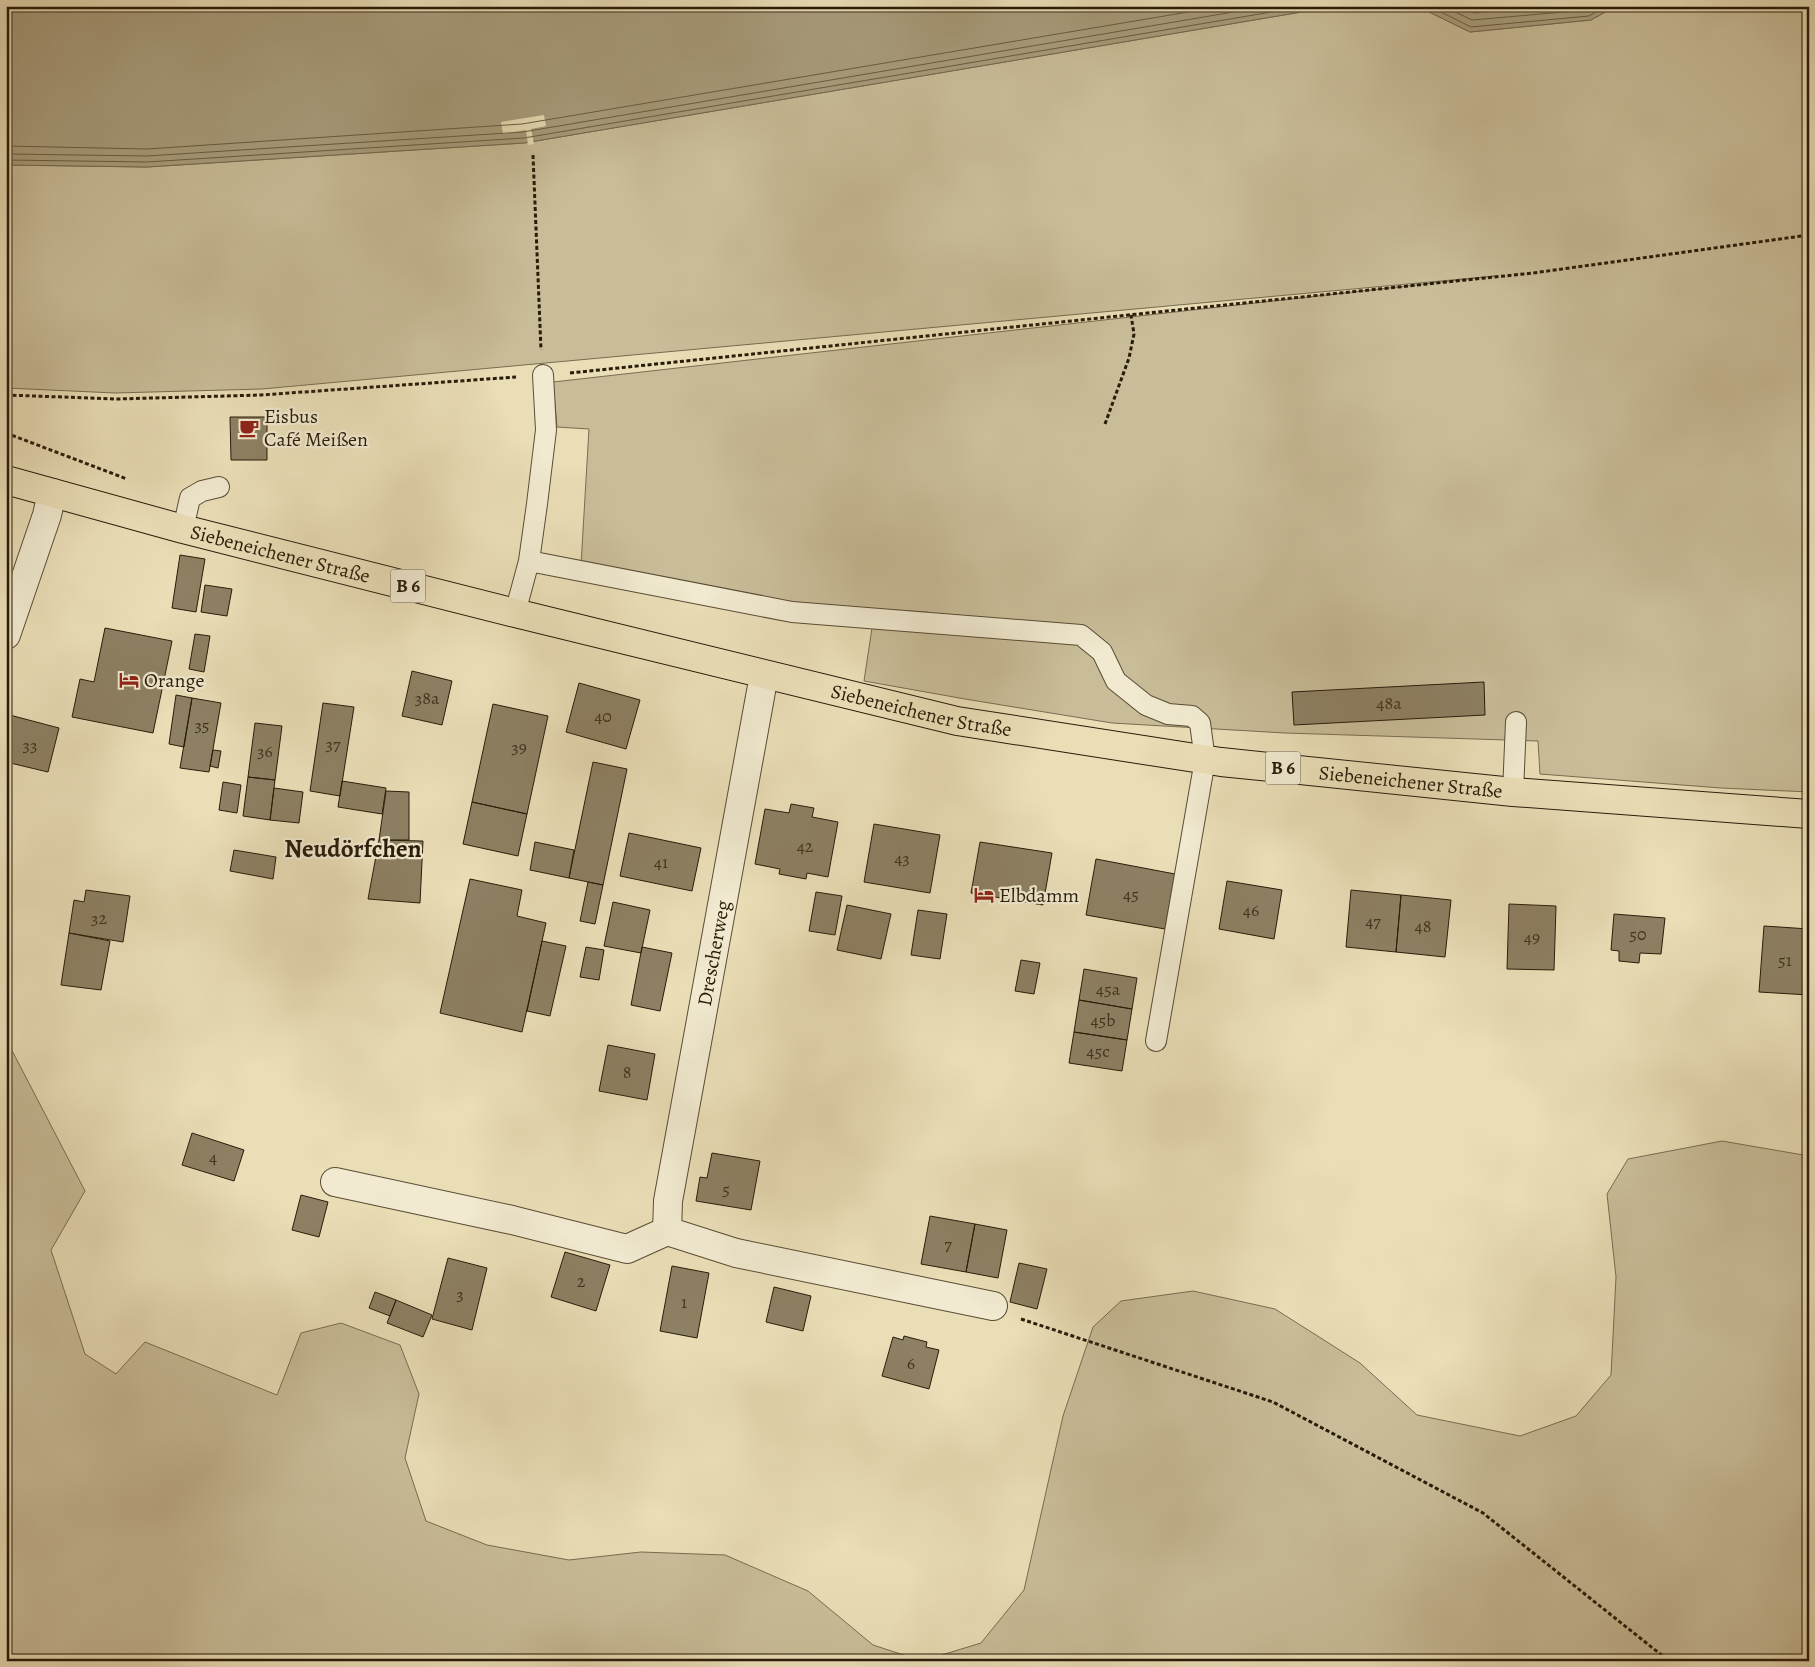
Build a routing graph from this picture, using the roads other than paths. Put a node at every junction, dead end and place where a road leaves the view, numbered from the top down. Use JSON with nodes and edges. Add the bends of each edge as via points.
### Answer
{"nodes":[{"id":1,"x":543,"y":375,"type":"road end"},
{"id":2,"x":6,"y":480,"type":"edge"},
{"id":3,"x":219,"y":488,"type":"dead end"},
{"id":4,"x":52,"y":493,"type":"junction"},
{"id":5,"x":183,"y":528,"type":"junction"},
{"id":6,"x":529,"y":561,"type":"junction"},
{"id":7,"x":515,"y":613,"type":"junction"},
{"id":8,"x":6,"y":635,"type":"edge"},
{"id":9,"x":764,"y":675,"type":"junction"},
{"id":10,"x":1516,"y":722,"type":"dead end"},
{"id":11,"x":1206,"y":760,"type":"junction"},
{"id":12,"x":1513,"y":792,"type":"junction"},
{"id":13,"x":1809,"y":814,"type":"edge"},
{"id":14,"x":1156,"y":1041,"type":"dead end"},
{"id":15,"x":335,"y":1182,"type":"dead end"},
{"id":16,"x":667,"y":1231,"type":"junction"},
{"id":17,"x":993,"y":1306,"type":"road end"}],
"edges":[{"from":1,"to":6,"type":"lane","via":[[546,430]]},
{"from":2,"to":4,"type":"main road","name":"Siebeneichener Straße","number":"B 6"},
{"from":3,"to":5,"type":"lane","via":[[202,490],[190,498]]},
{"from":4,"to":5,"type":"main road","name":"Siebeneichener Straße","number":"B 6"},
{"from":4,"to":8,"type":"street"},
{"from":5,"to":7,"type":"main road","name":"Siebeneichener Straße","number":"B 6"},
{"from":6,"to":7,"type":"lane"},
{"from":6,"to":11,"type":"lane","via":[[792,612],[1081,636],[1102,652],[1116,681],[1146,705],[1168,714],[1192,716],[1200,723]]},
{"from":7,"to":9,"type":"main road","name":"Siebeneichener Straße","number":"B 6"},
{"from":9,"to":11,"type":"main road","name":"Siebeneichener Straße","number":"B 6","via":[[957,721]]},
{"from":9,"to":16,"type":"street","name":"Drescherweg","via":[[668,1201]]},
{"from":10,"to":12,"type":"lane"},
{"from":11,"to":12,"type":"main road","name":"Siebeneichener Straße","number":"B 6"},
{"from":11,"to":14,"type":"lane"},
{"from":12,"to":13,"type":"main road","name":"Siebeneichener Straße","number":"B 6"},
{"from":15,"to":16,"type":"street","via":[[512,1220],[627,1249]]},
{"from":16,"to":17,"type":"street","via":[[736,1253]]}]}
